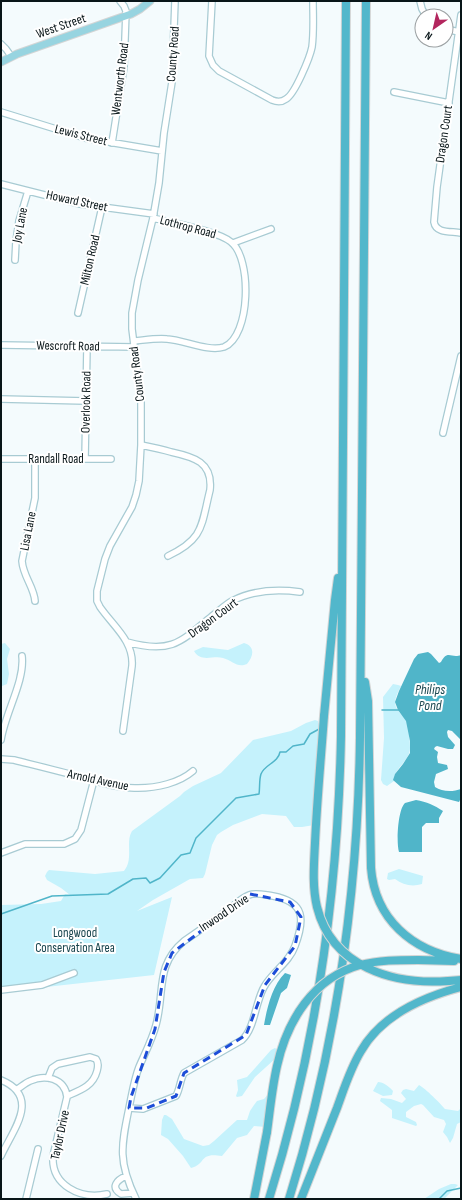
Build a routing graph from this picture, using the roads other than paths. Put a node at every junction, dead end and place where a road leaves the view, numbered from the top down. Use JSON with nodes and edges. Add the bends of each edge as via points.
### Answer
{"nodes":[{"id":1,"x":120,"y":1,"type":"edge"},
{"id":2,"x":150,"y":1,"type":"edge"},
{"id":3,"x":175,"y":1,"type":"edge"},
{"id":4,"x":212,"y":1,"type":"edge"},
{"id":5,"x":313,"y":1,"type":"edge"},
{"id":6,"x":346,"y":1,"type":"edge"},
{"id":7,"x":366,"y":1,"type":"edge"},
{"id":8,"x":461,"y":15,"type":"edge"},
{"id":9,"x":126,"y":16,"type":"junction"},
{"id":10,"x":454,"y":31,"type":"edge"},
{"id":11,"x":459,"y":32,"type":"junction"},
{"id":12,"x":1,"y":44,"type":"edge"},
{"id":13,"x":11,"y":56,"type":"junction"},
{"id":14,"x":1,"y":62,"type":"edge"},
{"id":15,"x":394,"y":92,"type":"dead end"},
{"id":16,"x":448,"y":103,"type":"junction"},
{"id":17,"x":1,"y":112,"type":"edge"},
{"id":18,"x":112,"y":143,"type":"junction"},
{"id":19,"x":162,"y":151,"type":"junction"},
{"id":20,"x":1,"y":184,"type":"edge"},
{"id":21,"x":28,"y":191,"type":"junction"},
{"id":22,"x":102,"y":207,"type":"junction"},
{"id":23,"x":154,"y":216,"type":"junction"},
{"id":24,"x":271,"y":229,"type":"dead end"},
{"id":25,"x":461,"y":233,"type":"edge"},
{"id":26,"x":233,"y":243,"type":"junction"},
{"id":27,"x":15,"y":260,"type":"dead end"},
{"id":28,"x":78,"y":314,"type":"dead end"},
{"id":29,"x":134,"y":344,"type":"junction"},
{"id":30,"x":1,"y":345,"type":"edge"},
{"id":31,"x":87,"y":346,"type":"junction"},
{"id":32,"x":461,"y":356,"type":"edge"},
{"id":33,"x":1,"y":399,"type":"edge"},
{"id":34,"x":86,"y":401,"type":"junction"},
{"id":35,"x":443,"y":433,"type":"dead end"},
{"id":36,"x":141,"y":445,"type":"junction"},
{"id":37,"x":1,"y":459,"type":"edge"},
{"id":38,"x":35,"y":459,"type":"junction"},
{"id":39,"x":85,"y":459,"type":"junction"},
{"id":40,"x":111,"y":459,"type":"dead end"},
{"id":41,"x":168,"y":556,"type":"dead end"},
{"id":42,"x":342,"y":556,"type":"junction"},
{"id":43,"x":300,"y":592,"type":"dead end"},
{"id":44,"x":35,"y":601,"type":"dead end"},
{"id":45,"x":127,"y":642,"type":"junction"},
{"id":46,"x":22,"y":656,"type":"dead end"},
{"id":47,"x":361,"y":660,"type":"junction"},
{"id":48,"x":123,"y":731,"type":"dead end"},
{"id":49,"x":1,"y":739,"type":"edge"},
{"id":50,"x":1,"y":758,"type":"edge"},
{"id":51,"x":193,"y":771,"type":"dead end"},
{"id":52,"x":94,"y":780,"type":"junction"},
{"id":53,"x":1,"y":853,"type":"edge"},
{"id":54,"x":461,"y":960,"type":"edge"},
{"id":55,"x":74,"y":973,"type":"dead end"},
{"id":56,"x":461,"y":980,"type":"edge"},
{"id":57,"x":461,"y":987,"type":"edge"},
{"id":58,"x":1,"y":990,"type":"edge"},
{"id":59,"x":48,"y":1078,"type":"junction"},
{"id":60,"x":1,"y":1080,"type":"edge"},
{"id":61,"x":16,"y":1090,"type":"junction"},
{"id":62,"x":67,"y":1096,"type":"junction"},
{"id":63,"x":129,"y":1108,"type":"junction"},
{"id":64,"x":38,"y":1149,"type":"dead end"},
{"id":65,"x":2,"y":1152,"type":"edge"},
{"id":66,"x":126,"y":1176,"type":"junction"},
{"id":67,"x":133,"y":1193,"type":"junction"},
{"id":68,"x":107,"y":1194,"type":"dead end"},
{"id":69,"x":26,"y":1199,"type":"edge"},
{"id":70,"x":136,"y":1199,"type":"edge"},
{"id":71,"x":254,"y":1199,"type":"edge"},
{"id":72,"x":269,"y":1199,"type":"edge"},
{"id":73,"x":289,"y":1199,"type":"edge"},
{"id":74,"x":301,"y":1199,"type":"edge"}],
"edges":[{"from":1,"to":9,"type":"street","via":[[125,8]]},
{"from":2,"to":9,"type":"main road","name":"West Street"},
{"from":3,"to":19,"type":"street","name":"County Road","via":[[172,82]]},
{"from":4,"to":5,"type":"street","via":[[210,56],[213,65],[278,102],[290,96],[310,56]]},
{"from":6,"to":42,"type":"highway"},
{"from":7,"to":47,"type":"highway"},
{"from":8,"to":11,"type":"street","name":"Dragon Court"},
{"from":9,"to":13,"type":"main road","name":"West Street"},
{"from":9,"to":18,"type":"street","name":"Wentworth Road","via":[[124,67]]},
{"from":10,"to":11,"type":"street"},
{"from":11,"to":16,"type":"street","name":"Dragon Court"},
{"from":12,"to":13,"type":"street"},
{"from":13,"to":14,"type":"main road","name":"West Street"},
{"from":15,"to":16,"type":"street"},
{"from":16,"to":25,"type":"street","name":"Dragon Court","via":[[434,224],[439,230]]},
{"from":17,"to":18,"type":"street","name":"Lewis Street","via":[[85,138]]},
{"from":18,"to":19,"type":"street","name":"Lewis Street"},
{"from":19,"to":23,"type":"street","name":"County Road"},
{"from":20,"to":21,"type":"street","name":"Howard Street"},
{"from":21,"to":22,"type":"street","name":"Howard Street"},
{"from":21,"to":27,"type":"street","name":"Joy Lane","via":[[18,221]]},
{"from":22,"to":23,"type":"street","name":"Howard Street"},
{"from":22,"to":28,"type":"street","name":"Milton Road"},
{"from":23,"to":26,"type":"street","name":"Lothrop Road","via":[[224,237]]},
{"from":23,"to":29,"type":"street","name":"County Road","via":[[133,306]]},
{"from":24,"to":26,"type":"street"},
{"from":26,"to":29,"type":"street","name":"Lothrop Road","via":[[241,257],[245,292],[240,325],[232,341],[217,348],[166,339]]},
{"from":29,"to":31,"type":"street","name":"Wescroft Road"},
{"from":29,"to":36,"type":"street","name":"County Road","via":[[141,401]]},
{"from":30,"to":31,"type":"street","name":"Wescroft Road"},
{"from":31,"to":34,"type":"street","name":"Overlook Road"},
{"from":32,"to":35,"type":"street"},
{"from":33,"to":34,"type":"street"},
{"from":34,"to":39,"type":"street","name":"Overlook Road"},
{"from":36,"to":41,"type":"street","via":[[192,457],[204,466],[209,474],[211,485],[199,532],[188,545]]},
{"from":36,"to":45,"type":"street","name":"County Road","via":[[139,481],[134,501],[107,553],[96,591],[100,606]]},
{"from":37,"to":38,"type":"street","name":"Randall Road"},
{"from":38,"to":39,"type":"street","name":"Randall Road"},
{"from":38,"to":44,"type":"street","name":"Lisa Lane","via":[[34,498],[22,561]]},
{"from":39,"to":40,"type":"street","name":"Randall Road"},
{"from":42,"to":56,"type":"highway","bridge":true,"via":[[335,600],[324,716],[314,868],[315,897],[322,921],[331,938],[356,962],[369,969],[407,980]]},
{"from":42,"to":72,"type":"highway","via":[[340,790],[330,914],[307,1055]]},
{"from":43,"to":45,"type":"street","name":"Dragon Court","via":[[268,590],[236,599],[184,639],[172,645],[152,647]]},
{"from":45,"to":48,"type":"street","name":"County Road","via":[[132,661]]},
{"from":46,"to":49,"type":"street","via":[[22,674]]},
{"from":47,"to":54,"type":"highway","via":[[368,701],[371,868],[376,892],[388,917],[406,936],[420,946]]},
{"from":47,"to":73,"type":"highway","via":[[357,827],[346,947],[322,1076]]},
{"from":50,"to":52,"type":"street","name":"Arnold Avenue"},
{"from":51,"to":52,"type":"street","name":"Arnold Avenue","via":[[174,782],[139,788]]},
{"from":52,"to":53,"type":"street","via":[[81,830],[75,839],[64,844],[25,844]]},
{"from":54,"to":71,"type":"highway","bridge":true,"via":[[387,960],[355,967],[328,980],[307,999],[282,1047]]},
{"from":55,"to":58,"type":"street","via":[[42,985]]},
{"from":57,"to":74,"type":"highway","via":[[433,996],[402,1011],[379,1028],[366,1044],[352,1068]]},
{"from":59,"to":61,"type":"street","via":[[28,1082]]},
{"from":59,"to":62,"type":"street","name":"Taylor Drive","via":[[61,1084]]},
{"from":59,"to":62,"type":"street","via":[[52,1068],[58,1064],[96,1058],[97,1070],[92,1082]]},
{"from":60,"to":61,"type":"street"},
{"from":61,"to":65,"type":"street","via":[[22,1102],[22,1114]]},
{"from":62,"to":68,"type":"street","name":"Taylor Drive","via":[[53,1156],[55,1174],[69,1192],[78,1196],[91,1198]]},
{"from":63,"to":63,"type":"street","name":"Inwood Drive","via":[[144,1109],[174,1097],[184,1073],[245,1037],[265,985],[284,964],[295,946],[301,917],[297,908],[290,902],[270,895],[250,894],[184,941],[172,953],[163,977],[157,1023],[138,1069]]},
{"from":63,"to":66,"type":"street","name":"Inwood Drive","via":[[122,1141]]},
{"from":64,"to":69,"type":"street"},
{"from":66,"to":67,"type":"street","name":"Inwood Drive"},
{"from":66,"to":67,"type":"street","via":[[117,1181],[116,1188],[121,1194]]},
{"from":67,"to":70,"type":"street","name":"Inwood Drive"}]}
